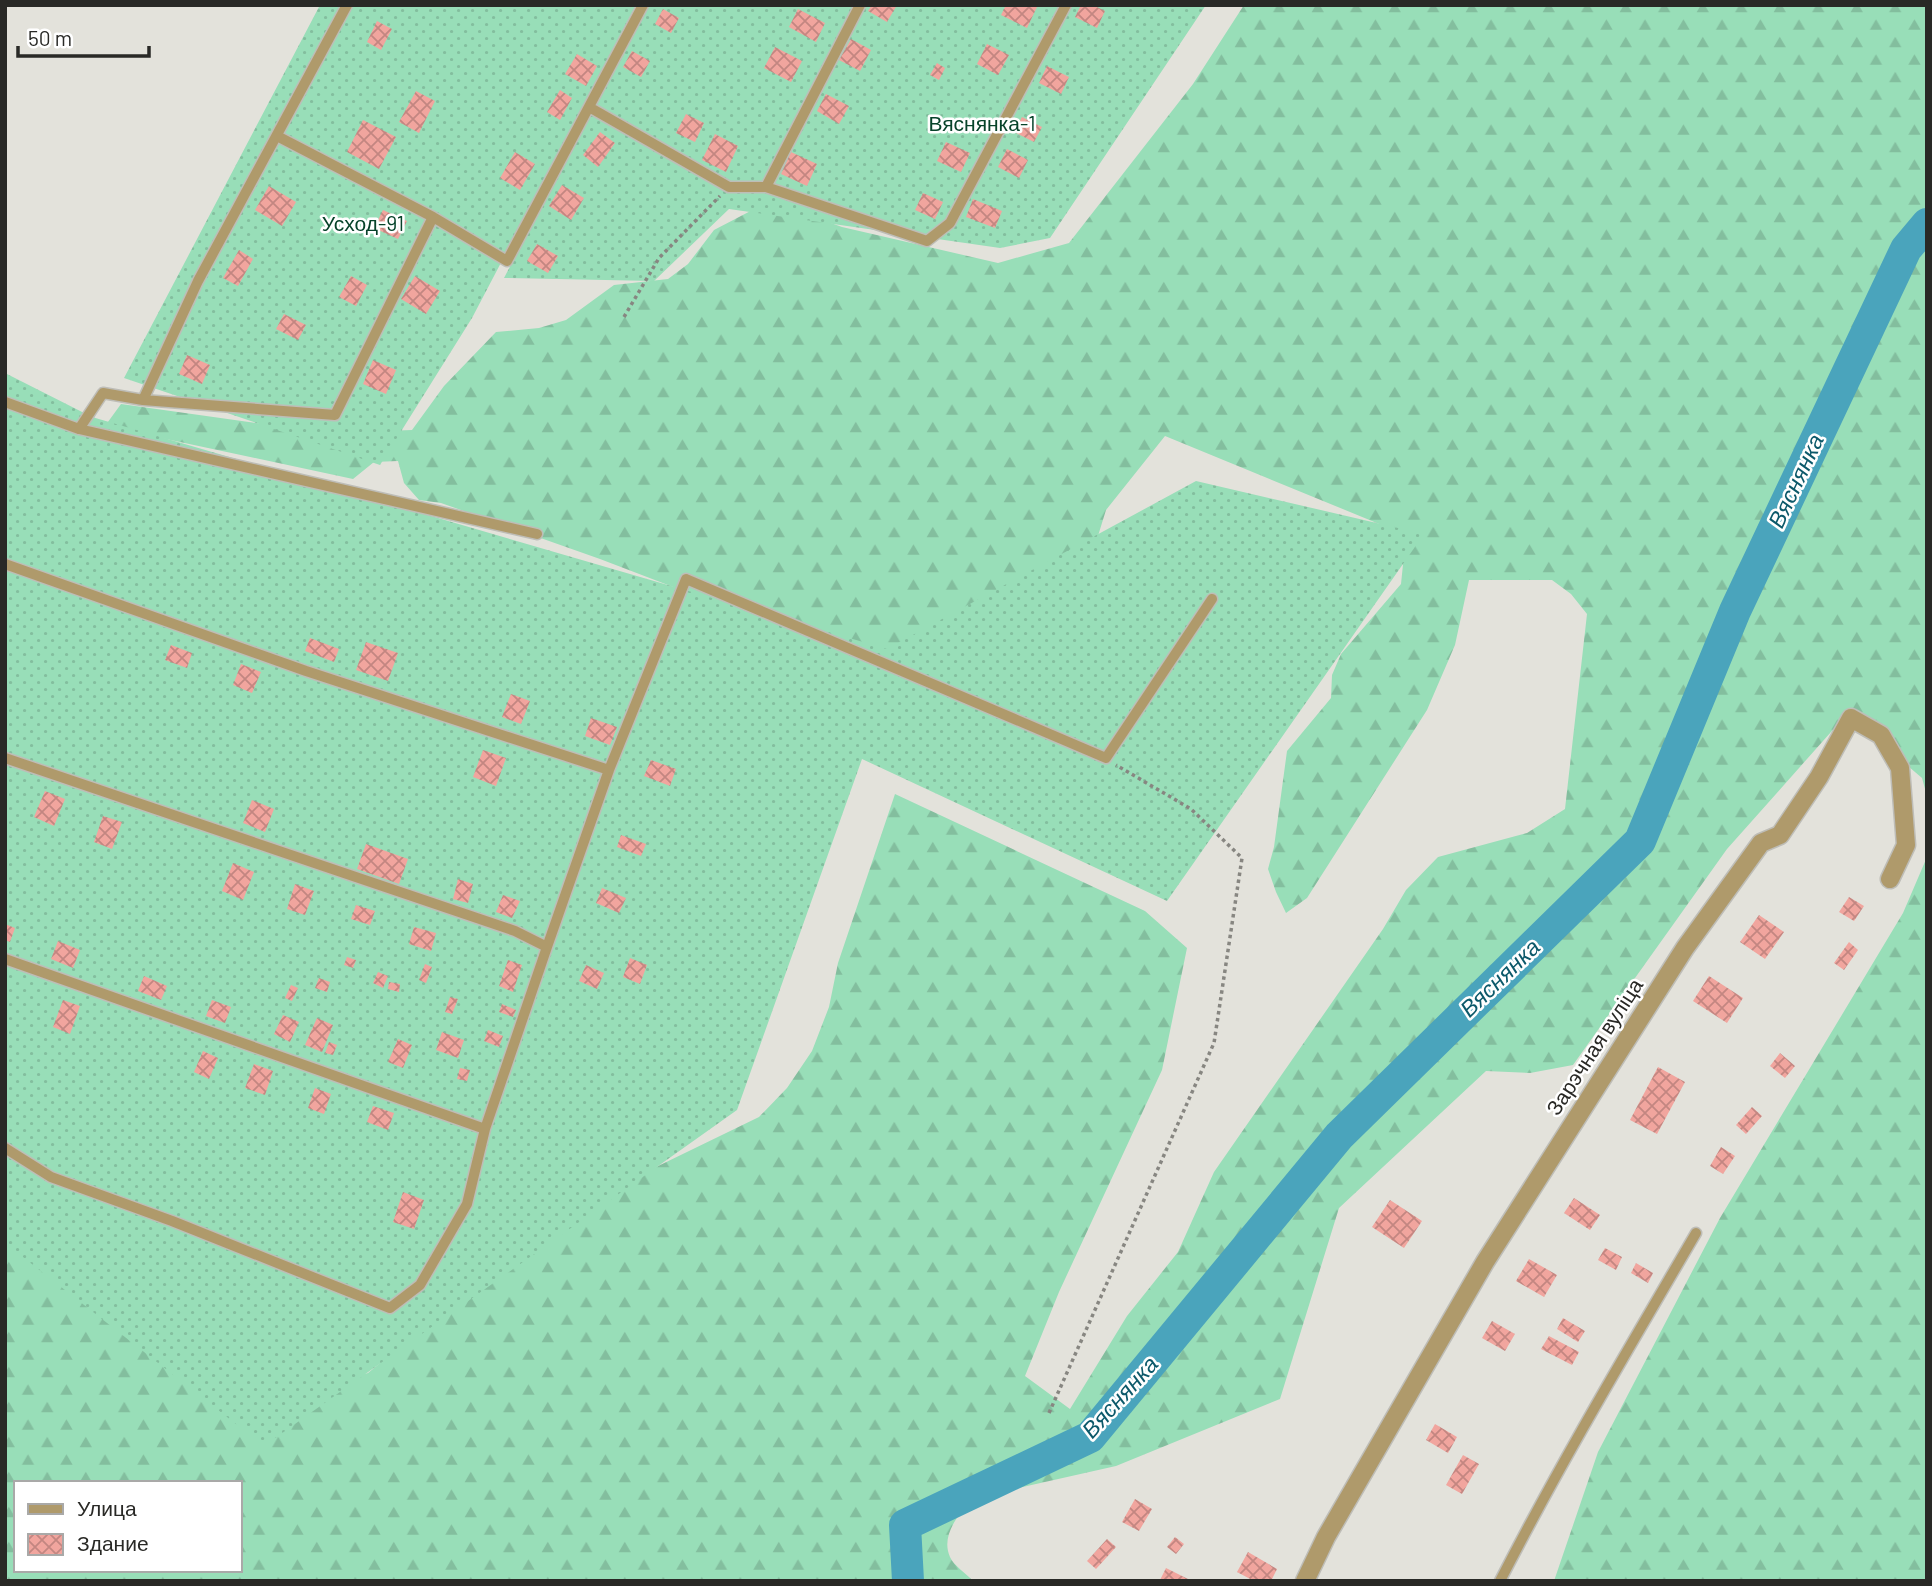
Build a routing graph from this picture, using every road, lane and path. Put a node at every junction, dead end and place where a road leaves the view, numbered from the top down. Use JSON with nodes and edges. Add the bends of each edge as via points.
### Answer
{"nodes":[{"id":1,"x":346,"y":5,"type":"edge"},
{"id":2,"x":643,"y":5,"type":"edge"},
{"id":3,"x":860,"y":5,"type":"edge"},
{"id":4,"x":1066,"y":5,"type":"edge"},
{"id":5,"x":589,"y":107,"type":"junction"},
{"id":6,"x":277,"y":136,"type":"junction"},
{"id":7,"x":729,"y":187,"type":"junction"},
{"id":8,"x":766,"y":187,"type":"junction"},
{"id":9,"x":433,"y":216,"type":"junction"},
{"id":10,"x":624,"y":317,"type":"dead end"},
{"id":11,"x":143,"y":400,"type":"junction"},
{"id":12,"x":5,"y":402,"type":"edge"},
{"id":13,"x":79,"y":429,"type":"junction"},
{"id":14,"x":537,"y":534,"type":"dead end"},
{"id":15,"x":5,"y":564,"type":"edge"},
{"id":16,"x":1212,"y":599,"type":"dead end"},
{"id":17,"x":5,"y":758,"type":"edge"},
{"id":18,"x":1105,"y":758,"type":"junction"},
{"id":19,"x":609,"y":770,"type":"junction"},
{"id":20,"x":1890,"y":879,"type":"dead end"},
{"id":21,"x":547,"y":947,"type":"junction"},
{"id":22,"x":5,"y":959,"type":"edge"},
{"id":23,"x":485,"y":1129,"type":"junction"},
{"id":24,"x":5,"y":1148,"type":"edge"},
{"id":25,"x":1696,"y":1233,"type":"dead end"},
{"id":26,"x":1049,"y":1413,"type":"dead end"},
{"id":27,"x":1305,"y":1581,"type":"edge"},
{"id":28,"x":1500,"y":1581,"type":"edge"}],
"edges":[{"from":1,"to":6,"type":"lane"},
{"from":2,"to":5,"type":"lane"},
{"from":3,"to":8,"type":"lane"},
{"from":4,"to":8,"type":"lane","via":[[950,223],[927,241]]},
{"from":5,"to":7,"type":"lane"},
{"from":5,"to":9,"type":"lane","via":[[507,261]]},
{"from":6,"to":9,"type":"lane"},
{"from":6,"to":11,"type":"lane","via":[[198,281]]},
{"from":7,"to":8,"type":"lane"},
{"from":7,"to":10,"type":"path","via":[[659,258]]},
{"from":9,"to":11,"type":"lane","via":[[335,415]]},
{"from":11,"to":13,"type":"lane","via":[[103,393]]},
{"from":12,"to":13,"type":"lane"},
{"from":13,"to":14,"type":"lane"},
{"from":15,"to":19,"type":"lane","via":[[306,671]]},
{"from":16,"to":18,"type":"lane"},
{"from":17,"to":21,"type":"lane","via":[[515,931]]},
{"from":18,"to":19,"type":"lane","via":[[686,579]]},
{"from":18,"to":26,"type":"path","via":[[1191,809],[1242,858],[1214,1043]]},
{"from":19,"to":21,"type":"lane"},
{"from":20,"to":27,"type":"street","name":"Зарэчная вуліца","via":[[1906,845],[1900,768],[1881,735],[1851,718],[1780,835],[1761,843],[1685,948],[1485,1262]]},
{"from":21,"to":23,"type":"lane"},
{"from":22,"to":23,"type":"lane"},
{"from":23,"to":24,"type":"lane","via":[[467,1204],[420,1285],[390,1308],[51,1177]]},
{"from":25,"to":28,"type":"lane"}]}
